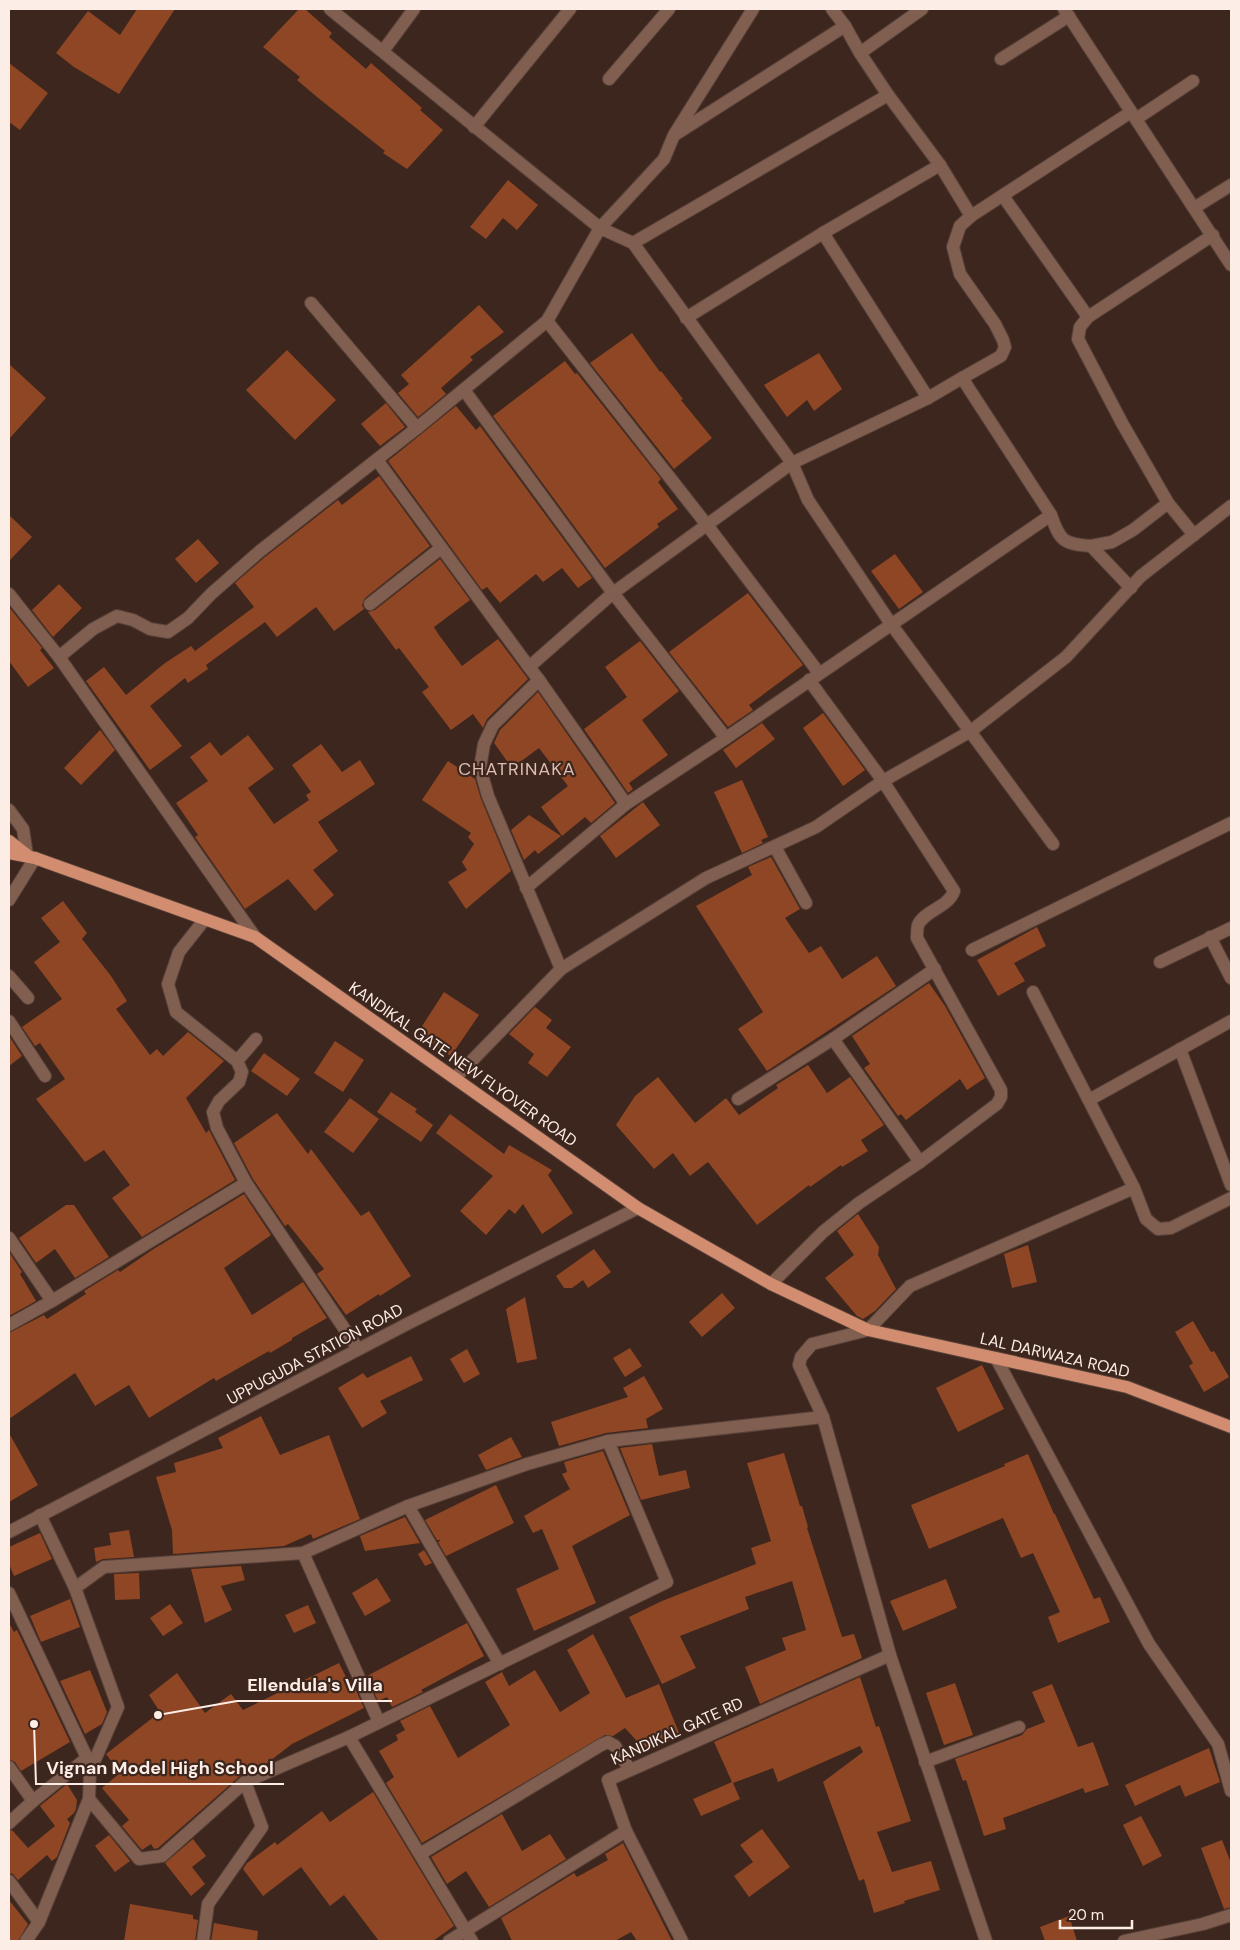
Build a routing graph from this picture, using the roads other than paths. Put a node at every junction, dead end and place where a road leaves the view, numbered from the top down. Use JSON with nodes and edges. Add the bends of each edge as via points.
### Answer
{"nodes":[{"id":1,"x":330,"y":9,"type":"edge"},
{"id":2,"x":414,"y":9,"type":"edge"},
{"id":3,"x":570,"y":9,"type":"edge"},
{"id":4,"x":669,"y":9,"type":"edge"},
{"id":5,"x":753,"y":9,"type":"edge"},
{"id":6,"x":832,"y":9,"type":"edge"},
{"id":7,"x":922,"y":9,"type":"edge"},
{"id":8,"x":1067,"y":12,"type":"edge"},
{"id":9,"x":845,"y":26,"type":"junction"},
{"id":10,"x":383,"y":51,"type":"junction"},
{"id":11,"x":860,"y":53,"type":"junction"},
{"id":12,"x":1001,"y":59,"type":"dead end"},
{"id":13,"x":609,"y":79,"type":"dead end"},
{"id":14,"x":1193,"y":81,"type":"dead end"},
{"id":15,"x":888,"y":95,"type":"junction"},
{"id":16,"x":1134,"y":115,"type":"junction"},
{"id":17,"x":474,"y":127,"type":"junction"},
{"id":18,"x":674,"y":135,"type":"junction"},
{"id":19,"x":940,"y":165,"type":"junction"},
{"id":20,"x":1231,"y":185,"type":"edge"},
{"id":21,"x":1003,"y":196,"type":"junction"},
{"id":22,"x":1194,"y":208,"type":"junction"},
{"id":23,"x":971,"y":216,"type":"junction"},
{"id":24,"x":600,"y":228,"type":"junction"},
{"id":25,"x":823,"y":233,"type":"junction"},
{"id":26,"x":1212,"y":235,"type":"junction"},
{"id":27,"x":633,"y":243,"type":"junction"},
{"id":28,"x":1231,"y":265,"type":"edge"},
{"id":29,"x":311,"y":303,"type":"dead end"},
{"id":30,"x":1088,"y":317,"type":"junction"},
{"id":31,"x":686,"y":318,"type":"junction"},
{"id":32,"x":547,"y":321,"type":"junction"},
{"id":33,"x":962,"y":378,"type":"junction"},
{"id":34,"x":464,"y":390,"type":"junction"},
{"id":35,"x":928,"y":398,"type":"junction"},
{"id":36,"x":417,"y":428,"type":"junction"},
{"id":37,"x":376,"y":460,"type":"junction"},
{"id":38,"x":792,"y":464,"type":"junction"},
{"id":39,"x":1168,"y":502,"type":"junction"},
{"id":40,"x":1231,"y":506,"type":"edge"},
{"id":41,"x":1051,"y":515,"type":"junction"},
{"id":42,"x":707,"y":525,"type":"junction"},
{"id":43,"x":1194,"y":536,"type":"junction"},
{"id":44,"x":1091,"y":546,"type":"junction"},
{"id":45,"x":441,"y":548,"type":"junction"},
{"id":46,"x":1131,"y":588,"type":"junction"},
{"id":47,"x":613,"y":593,"type":"junction"},
{"id":48,"x":9,"y":594,"type":"edge"},
{"id":49,"x":370,"y":604,"type":"dead end"},
{"id":50,"x":891,"y":624,"type":"junction"},
{"id":51,"x":59,"y":657,"type":"junction"},
{"id":52,"x":529,"y":667,"type":"junction"},
{"id":53,"x":814,"y":677,"type":"junction"},
{"id":54,"x":539,"y":680,"type":"junction"},
{"id":55,"x":971,"y":731,"type":"junction"},
{"id":56,"x":726,"y":738,"type":"junction"},
{"id":57,"x":883,"y":781,"type":"junction"},
{"id":58,"x":626,"y":804,"type":"junction"},
{"id":59,"x":9,"y":810,"type":"edge"},
{"id":60,"x":1231,"y":823,"type":"edge"},
{"id":61,"x":9,"y":841,"type":"edge"},
{"id":62,"x":1053,"y":844,"type":"dead end"},
{"id":63,"x":775,"y":847,"type":"junction"},
{"id":64,"x":9,"y":853,"type":"edge"},
{"id":65,"x":31,"y":856,"type":"junction"},
{"id":66,"x":526,"y":888,"type":"junction"},
{"id":67,"x":9,"y":900,"type":"edge"},
{"id":68,"x":806,"y":903,"type":"dead end"},
{"id":69,"x":205,"y":919,"type":"junction"},
{"id":70,"x":1231,"y":928,"type":"edge"},
{"id":71,"x":255,"y":937,"type":"junction"},
{"id":72,"x":1210,"y":937,"type":"junction"},
{"id":73,"x":972,"y":950,"type":"dead end"},
{"id":74,"x":1160,"y":962,"type":"dead end"},
{"id":75,"x":561,"y":969,"type":"junction"},
{"id":76,"x":935,"y":969,"type":"junction"},
{"id":77,"x":9,"y":976,"type":"edge"},
{"id":78,"x":1231,"y":978,"type":"edge"},
{"id":79,"x":1033,"y":992,"type":"dead end"},
{"id":80,"x":28,"y":998,"type":"dead end"},
{"id":81,"x":9,"y":1021,"type":"edge"},
{"id":82,"x":1231,"y":1021,"type":"edge"},
{"id":83,"x":256,"y":1039,"type":"dead end"},
{"id":84,"x":833,"y":1039,"type":"junction"},
{"id":85,"x":1180,"y":1049,"type":"junction"},
{"id":86,"x":237,"y":1061,"type":"junction"},
{"id":87,"x":45,"y":1076,"type":"dead end"},
{"id":88,"x":455,"y":1078,"type":"junction"},
{"id":89,"x":738,"y":1099,"type":"dead end"},
{"id":90,"x":1089,"y":1100,"type":"junction"},
{"id":91,"x":920,"y":1162,"type":"junction"},
{"id":92,"x":246,"y":1183,"type":"junction"},
{"id":93,"x":1231,"y":1185,"type":"edge"},
{"id":94,"x":1134,"y":1188,"type":"junction"},
{"id":95,"x":1231,"y":1198,"type":"edge"},
{"id":96,"x":638,"y":1208,"type":"junction"},
{"id":97,"x":9,"y":1238,"type":"edge"},
{"id":98,"x":771,"y":1284,"type":"junction"},
{"id":99,"x":52,"y":1301,"type":"junction"},
{"id":100,"x":9,"y":1325,"type":"edge"},
{"id":101,"x":868,"y":1330,"type":"junction"},
{"id":102,"x":358,"y":1349,"type":"junction"},
{"id":103,"x":996,"y":1358,"type":"junction"},
{"id":104,"x":822,"y":1417,"type":"junction"},
{"id":105,"x":1231,"y":1427,"type":"edge"},
{"id":106,"x":608,"y":1441,"type":"junction"},
{"id":107,"x":408,"y":1506,"type":"junction"},
{"id":108,"x":40,"y":1515,"type":"junction"},
{"id":109,"x":9,"y":1532,"type":"edge"},
{"id":110,"x":304,"y":1553,"type":"junction"},
{"id":111,"x":75,"y":1588,"type":"junction"},
{"id":112,"x":9,"y":1593,"type":"edge"},
{"id":113,"x":890,"y":1655,"type":"junction"},
{"id":114,"x":500,"y":1664,"type":"junction"},
{"id":115,"x":379,"y":1722,"type":"junction"},
{"id":116,"x":1019,"y":1727,"type":"dead end"},
{"id":117,"x":349,"y":1737,"type":"junction"},
{"id":118,"x":87,"y":1758,"type":"junction"},
{"id":119,"x":925,"y":1762,"type":"junction"},
{"id":120,"x":9,"y":1767,"type":"edge"},
{"id":121,"x":630,"y":1770,"type":"junction"},
{"id":122,"x":90,"y":1771,"type":"junction"},
{"id":123,"x":245,"y":1782,"type":"junction"},
{"id":124,"x":1231,"y":1791,"type":"edge"},
{"id":125,"x":89,"y":1799,"type":"junction"},
{"id":126,"x":33,"y":1800,"type":"junction"},
{"id":127,"x":9,"y":1823,"type":"edge"},
{"id":128,"x":626,"y":1831,"type":"junction"},
{"id":129,"x":420,"y":1854,"type":"junction"},
{"id":130,"x":9,"y":1881,"type":"edge"},
{"id":131,"x":1231,"y":1915,"type":"edge"},
{"id":132,"x":39,"y":1922,"type":"junction"},
{"id":133,"x":469,"y":1936,"type":"edge"},
{"id":134,"x":26,"y":1941,"type":"edge"},
{"id":135,"x":203,"y":1941,"type":"edge"},
{"id":136,"x":449,"y":1941,"type":"edge"},
{"id":137,"x":682,"y":1941,"type":"edge"},
{"id":138,"x":986,"y":1941,"type":"edge"},
{"id":139,"x":1124,"y":1941,"type":"edge"}],
"edges":[{"from":1,"to":10,"type":"street"},
{"from":2,"to":10,"type":"street"},
{"from":3,"to":17,"type":"street"},
{"from":4,"to":13,"type":"street"},
{"from":5,"to":18,"type":"street"},
{"from":6,"to":9,"type":"street"},
{"from":7,"to":11,"type":"street"},
{"from":8,"to":12,"type":"street"},
{"from":8,"to":16,"type":"street"},
{"from":9,"to":11,"type":"street"},
{"from":9,"to":18,"type":"street"},
{"from":10,"to":17,"type":"street"},
{"from":11,"to":15,"type":"street"},
{"from":14,"to":16,"type":"street"},
{"from":15,"to":19,"type":"street"},
{"from":15,"to":27,"type":"street"},
{"from":16,"to":21,"type":"street"},
{"from":16,"to":22,"type":"street"},
{"from":17,"to":24,"type":"street"},
{"from":18,"to":24,"type":"street","via":[[664,159]]},
{"from":19,"to":23,"type":"street"},
{"from":19,"to":25,"type":"street"},
{"from":20,"to":22,"type":"street"},
{"from":21,"to":23,"type":"street"},
{"from":21,"to":30,"type":"street"},
{"from":22,"to":26,"type":"street"},
{"from":23,"to":33,"type":"street","via":[[960,226],[953,247],[960,274],[995,324],[1004,347],[1001,356]]},
{"from":24,"to":27,"type":"street"},
{"from":24,"to":32,"type":"street"},
{"from":25,"to":31,"type":"street"},
{"from":25,"to":35,"type":"street"},
{"from":26,"to":28,"type":"street"},
{"from":26,"to":30,"type":"street"},
{"from":27,"to":31,"type":"street"},
{"from":29,"to":36,"type":"street"},
{"from":30,"to":39,"type":"street","via":[[1080,327],[1078,338],[1081,346]]},
{"from":31,"to":38,"type":"street"},
{"from":32,"to":34,"type":"street"},
{"from":32,"to":42,"type":"street"},
{"from":33,"to":35,"type":"street"},
{"from":33,"to":41,"type":"street"},
{"from":34,"to":36,"type":"street"},
{"from":34,"to":47,"type":"street"},
{"from":35,"to":38,"type":"street"},
{"from":36,"to":37,"type":"street"},
{"from":37,"to":45,"type":"street"},
{"from":37,"to":51,"type":"street","via":[[260,551],[188,618],[168,632],[116,616],[92,629]]},
{"from":38,"to":42,"type":"street"},
{"from":38,"to":50,"type":"street","via":[[808,500]]},
{"from":39,"to":43,"type":"street"},
{"from":39,"to":44,"type":"street","via":[[1133,530],[1112,542]]},
{"from":40,"to":43,"type":"street"},
{"from":41,"to":44,"type":"street","via":[[1056,532],[1064,540],[1074,545]]},
{"from":41,"to":50,"type":"street"},
{"from":42,"to":47,"type":"street"},
{"from":42,"to":53,"type":"street"},
{"from":43,"to":46,"type":"street","via":[[1141,576]]},
{"from":44,"to":46,"type":"street"},
{"from":45,"to":49,"type":"street"},
{"from":45,"to":52,"type":"street"},
{"from":46,"to":55,"type":"street","via":[[1066,657]]},
{"from":47,"to":52,"type":"street"},
{"from":47,"to":56,"type":"street"},
{"from":48,"to":51,"type":"street"},
{"from":50,"to":53,"type":"street"},
{"from":50,"to":55,"type":"street"},
{"from":51,"to":71,"type":"street"},
{"from":52,"to":54,"type":"street"},
{"from":53,"to":56,"type":"street"},
{"from":53,"to":57,"type":"street"},
{"from":54,"to":58,"type":"street"},
{"from":54,"to":66,"type":"street","via":[[493,724],[484,744],[480,768],[488,796]]},
{"from":55,"to":57,"type":"street"},
{"from":55,"to":62,"type":"street"},
{"from":56,"to":58,"type":"street"},
{"from":57,"to":63,"type":"street","via":[[816,827]]},
{"from":57,"to":76,"type":"street","via":[[954,892],[952,898],[926,916],[918,926],[917,938]]},
{"from":58,"to":66,"type":"street"},
{"from":59,"to":65,"type":"street","via":[[23,829]]},
{"from":60,"to":73,"type":"street"},
{"from":61,"to":65,"type":"main road"},
{"from":63,"to":68,"type":"street"},
{"from":63,"to":75,"type":"street","via":[[706,878]]},
{"from":64,"to":65,"type":"main road"},
{"from":65,"to":67,"type":"street"},
{"from":65,"to":69,"type":"main road","name":"KANDIKAL GATE NEW FLYOVER ROAD"},
{"from":66,"to":75,"type":"street"},
{"from":69,"to":71,"type":"main road","name":"KANDIKAL GATE NEW FLYOVER ROAD"},
{"from":69,"to":86,"type":"street","via":[[178,952],[168,984],[176,1012]]},
{"from":70,"to":72,"type":"street"},
{"from":71,"to":88,"type":"main road","name":"KANDIKAL GATE NEW FLYOVER ROAD"},
{"from":72,"to":74,"type":"street"},
{"from":72,"to":78,"type":"street"},
{"from":75,"to":88,"type":"street"},
{"from":76,"to":84,"type":"street"},
{"from":76,"to":91,"type":"street","via":[[1002,1090],[997,1104]]},
{"from":77,"to":80,"type":"street"},
{"from":79,"to":90,"type":"street"},
{"from":81,"to":87,"type":"street"},
{"from":82,"to":85,"type":"street"},
{"from":83,"to":86,"type":"street"},
{"from":84,"to":89,"type":"street"},
{"from":84,"to":91,"type":"street"},
{"from":85,"to":90,"type":"street"},
{"from":85,"to":93,"type":"street"},
{"from":86,"to":92,"type":"street","via":[[242,1072],[239,1082],[218,1101],[213,1112],[217,1128]]},
{"from":88,"to":96,"type":"main road","name":"KANDIKAL GATE NEW FLYOVER ROAD"},
{"from":90,"to":94,"type":"street"},
{"from":91,"to":98,"type":"street","via":[[823,1232]]},
{"from":92,"to":99,"type":"street"},
{"from":92,"to":102,"type":"street"},
{"from":94,"to":95,"type":"street","via":[[1146,1219],[1158,1229],[1171,1228]]},
{"from":94,"to":101,"type":"street","via":[[910,1286]]},
{"from":96,"to":98,"type":"main road","name":"KANDIKAL GATE NEW FLYOVER ROAD"},
{"from":96,"to":102,"type":"street","name":"UPPUGUDA STATION ROAD"},
{"from":97,"to":99,"type":"street"},
{"from":98,"to":101,"type":"main road","name":"KANDIKAL GATE NEW FLYOVER ROAD"},
{"from":99,"to":100,"type":"street"},
{"from":101,"to":103,"type":"main road","name":"LAL DARWAZA ROAD"},
{"from":101,"to":104,"type":"street","via":[[812,1344],[801,1357],[799,1364]]},
{"from":102,"to":108,"type":"street","name":"UPPUGUDA STATION ROAD"},
{"from":103,"to":105,"type":"main road","name":"LAL DARWAZA ROAD","via":[[1127,1387]]},
{"from":103,"to":124,"type":"street","via":[[1149,1644],[1218,1744]]},
{"from":104,"to":106,"type":"street"},
{"from":104,"to":113,"type":"street"},
{"from":106,"to":107,"type":"street","via":[[527,1464]]},
{"from":106,"to":114,"type":"street","via":[[667,1582]]},
{"from":107,"to":110,"type":"street"},
{"from":107,"to":114,"type":"street"},
{"from":108,"to":109,"type":"street","name":"UPPUGUDA STATION ROAD"},
{"from":108,"to":111,"type":"street"},
{"from":110,"to":111,"type":"street","via":[[104,1567]]},
{"from":110,"to":115,"type":"street"},
{"from":111,"to":122,"type":"street","via":[[118,1707]]},
{"from":112,"to":118,"type":"street"},
{"from":113,"to":119,"type":"street"},
{"from":113,"to":121,"type":"street","name":"KANDIKAL GATE RD"},
{"from":114,"to":115,"type":"street"},
{"from":115,"to":117,"type":"street"},
{"from":116,"to":119,"type":"street"},
{"from":117,"to":123,"type":"street"},
{"from":117,"to":129,"type":"street"},
{"from":118,"to":122,"type":"street"},
{"from":118,"to":126,"type":"street"},
{"from":119,"to":138,"type":"street"},
{"from":120,"to":126,"type":"street"},
{"from":121,"to":128,"type":"street","name":"KANDIKAL GATE RD","via":[[608,1780]]},
{"from":121,"to":129,"type":"street","via":[[615,1746],[608,1742]]},
{"from":122,"to":125,"type":"street"},
{"from":123,"to":125,"type":"street","via":[[162,1856],[139,1859]]},
{"from":123,"to":135,"type":"street","via":[[262,1827],[208,1904]]},
{"from":125,"to":132,"type":"street"},
{"from":126,"to":127,"type":"street"},
{"from":128,"to":133,"type":"street"},
{"from":128,"to":137,"type":"street"},
{"from":129,"to":133,"type":"street"},
{"from":130,"to":132,"type":"street"},
{"from":131,"to":139,"type":"street"},
{"from":132,"to":134,"type":"street"},
{"from":133,"to":136,"type":"street"}]}
